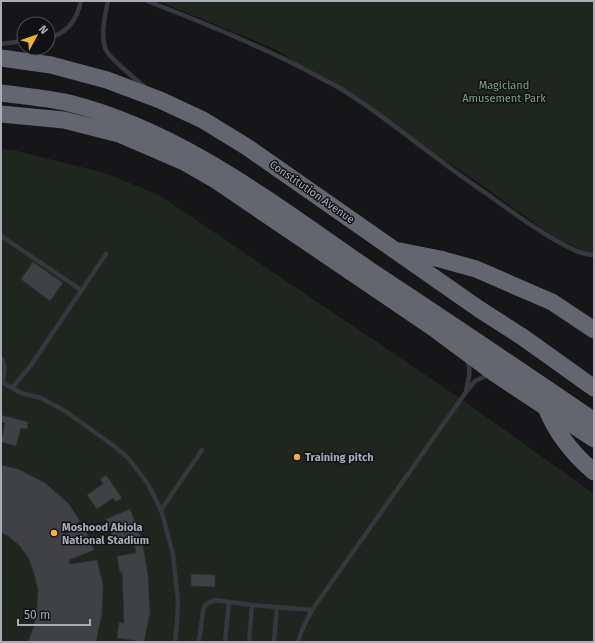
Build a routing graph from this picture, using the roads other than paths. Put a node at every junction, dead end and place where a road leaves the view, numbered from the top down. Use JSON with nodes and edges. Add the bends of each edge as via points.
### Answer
{"nodes":[{"id":1,"x":81,"y":1,"type":"edge"},
{"id":2,"x":108,"y":1,"type":"edge"},
{"id":3,"x":147,"y":1,"type":"edge"},
{"id":4,"x":56,"y":36,"type":"edge"},
{"id":5,"x":16,"y":42,"type":"edge"},
{"id":6,"x":1,"y":44,"type":"edge"},
{"id":7,"x":1,"y":58,"type":"edge"},
{"id":8,"x":1,"y":93,"type":"edge"},
{"id":9,"x":160,"y":100,"type":"junction"},
{"id":10,"x":1,"y":101,"type":"edge"},
{"id":11,"x":1,"y":114,"type":"edge"},
{"id":12,"x":64,"y":120,"type":"junction"},
{"id":13,"x":1,"y":236,"type":"edge"},
{"id":14,"x":394,"y":250,"type":"junction"},
{"id":15,"x":106,"y":254,"type":"dead end"},
{"id":16,"x":594,"y":255,"type":"edge"},
{"id":17,"x":81,"y":290,"type":"junction"},
{"id":18,"x":590,"y":327,"type":"edge"},
{"id":19,"x":460,"y":348,"type":"junction"},
{"id":20,"x":1,"y":358,"type":"edge"},
{"id":21,"x":502,"y":371,"type":"junction"},
{"id":22,"x":2,"y":382,"type":"edge"},
{"id":23,"x":12,"y":388,"type":"junction"},
{"id":24,"x":594,"y":388,"type":"edge"},
{"id":25,"x":466,"y":392,"type":"junction"},
{"id":26,"x":541,"y":404,"type":"junction"},
{"id":27,"x":594,"y":421,"type":"edge"},
{"id":28,"x":594,"y":439,"type":"edge"},
{"id":29,"x":202,"y":450,"type":"dead end"},
{"id":30,"x":594,"y":472,"type":"edge"},
{"id":31,"x":161,"y":510,"type":"junction"},
{"id":32,"x":229,"y":602,"type":"junction"},
{"id":33,"x":252,"y":605,"type":"junction"},
{"id":34,"x":277,"y":607,"type":"junction"},
{"id":35,"x":312,"y":610,"type":"junction"},
{"id":36,"x":175,"y":642,"type":"edge"},
{"id":37,"x":199,"y":642,"type":"edge"},
{"id":38,"x":225,"y":642,"type":"edge"},
{"id":39,"x":249,"y":642,"type":"edge"},
{"id":40,"x":274,"y":642,"type":"edge"},
{"id":41,"x":298,"y":642,"type":"edge"}],
"edges":[{"from":1,"to":4,"type":"lane","via":[[70,27]]},
{"from":2,"to":9,"type":"lane","via":[[103,28],[106,50]]},
{"from":3,"to":16,"type":"lane","via":[[240,38],[342,89],[556,241],[588,256]]},
{"from":5,"to":6,"type":"lane"},
{"from":7,"to":9,"type":"highway","name":"Constitution Avenue","via":[[51,65],[107,80]]},
{"from":8,"to":21,"type":"highway","via":[[69,103],[167,140],[213,165],[273,203]]},
{"from":9,"to":14,"type":"highway","name":"Constitution Avenue","via":[[203,120],[247,147]]},
{"from":10,"to":12,"type":"highway"},
{"from":11,"to":12,"type":"highway"},
{"from":12,"to":19,"type":"highway","via":[[119,134],[184,162],[217,181]]},
{"from":13,"to":17,"type":"lane"},
{"from":14,"to":18,"type":"highway","via":[[476,269],[552,302]]},
{"from":14,"to":24,"type":"highway","name":"Constitution Avenue"},
{"from":15,"to":17,"type":"lane"},
{"from":17,"to":23,"type":"lane","via":[[31,365]]},
{"from":19,"to":21,"type":"highway"},
{"from":19,"to":25,"type":"lane","via":[[469,365]]},
{"from":20,"to":22,"type":"lane","via":[[5,368]]},
{"from":21,"to":25,"type":"lane","via":[[476,381]]},
{"from":21,"to":26,"type":"highway"},
{"from":21,"to":27,"type":"highway","via":[[544,386]]},
{"from":22,"to":23,"type":"lane"},
{"from":23,"to":31,"type":"lane","via":[[53,404],[114,446],[139,471]]},
{"from":25,"to":35,"type":"lane"},
{"from":26,"to":28,"type":"highway"},
{"from":26,"to":30,"type":"highway","via":[[572,451]]},
{"from":29,"to":31,"type":"lane"},
{"from":31,"to":36,"type":"lane","via":[[176,575],[178,601]]},
{"from":32,"to":33,"type":"lane"},
{"from":32,"to":37,"type":"lane","via":[[215,600],[206,604]]},
{"from":32,"to":38,"type":"lane"},
{"from":33,"to":34,"type":"lane"},
{"from":33,"to":39,"type":"lane"},
{"from":34,"to":35,"type":"lane"},
{"from":34,"to":40,"type":"lane"},
{"from":35,"to":41,"type":"lane"}]}
